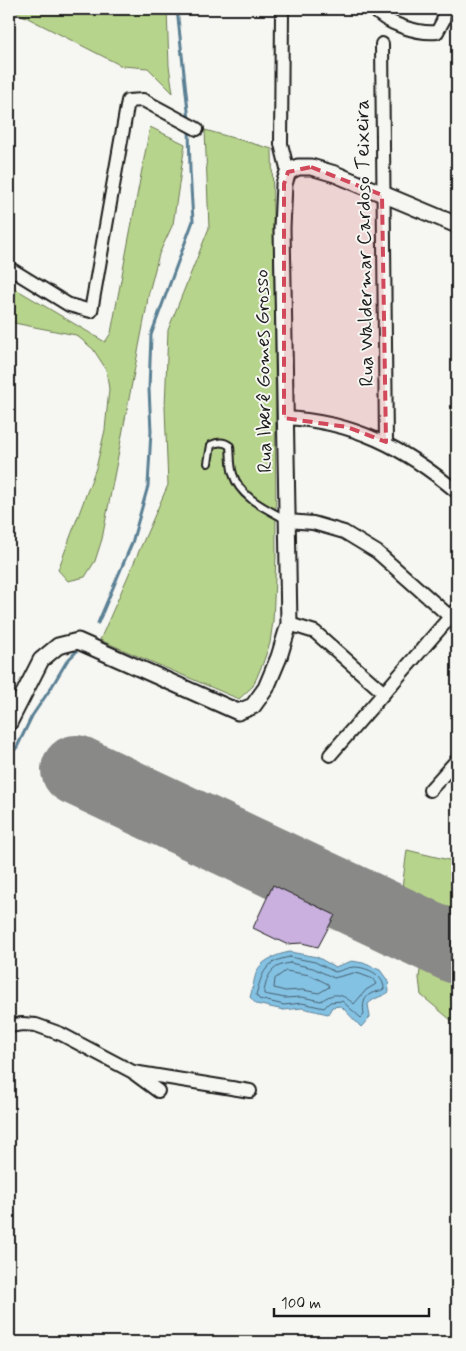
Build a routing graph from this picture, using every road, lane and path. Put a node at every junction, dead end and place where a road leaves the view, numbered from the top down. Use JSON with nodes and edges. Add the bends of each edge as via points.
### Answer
{"nodes":[{"id":1,"x":374,"y":9,"type":"edge"},
{"id":2,"x":445,"y":9,"type":"edge"},
{"id":3,"x":282,"y":12,"type":"dead end"},
{"id":4,"x":382,"y":44,"type":"dead end"},
{"id":5,"x":197,"y":129,"type":"dead end"},
{"id":6,"x":288,"y":172,"type":"junction"},
{"id":7,"x":382,"y":195,"type":"junction"},
{"id":8,"x":457,"y":225,"type":"edge"},
{"id":9,"x":9,"y":268,"type":"edge"},
{"id":10,"x":284,"y":418,"type":"junction"},
{"id":11,"x":386,"y":442,"type":"junction"},
{"id":12,"x":208,"y":463,"type":"dead end"},
{"id":13,"x":457,"y":491,"type":"edge"},
{"id":14,"x":288,"y":521,"type":"junction"},
{"id":15,"x":455,"y":616,"type":"edge"},
{"id":16,"x":289,"y":624,"type":"junction"},
{"id":17,"x":384,"y":693,"type":"junction"},
{"id":18,"x":9,"y":723,"type":"edge"},
{"id":19,"x":330,"y":755,"type":"dead end"},
{"id":20,"x":457,"y":760,"type":"edge"},
{"id":21,"x":430,"y":790,"type":"dead end"},
{"id":22,"x":9,"y":1026,"type":"edge"},
{"id":23,"x":133,"y":1072,"type":"junction"},
{"id":24,"x":158,"y":1091,"type":"dead end"},
{"id":25,"x":250,"y":1091,"type":"dead end"}],
"edges":[{"from":1,"to":2,"type":"street","via":[[391,23],[426,33],[437,32]]},
{"from":3,"to":6,"type":"street","name":"Rua Iberê Gomes Grosso","via":[[281,144]]},
{"from":4,"to":7,"type":"street","name":"Rua Waldermar Cardoso Teixeira"},
{"from":5,"to":9,"type":"street","via":[[143,100],[128,101],[91,311],[69,305]]},
{"from":6,"to":7,"type":"street","via":[[298,167],[310,167],[335,174]]},
{"from":6,"to":10,"type":"street","name":"Rua Iberê Gomes Grosso","via":[[284,184],[282,228]]},
{"from":7,"to":8,"type":"street"},
{"from":7,"to":11,"type":"street","name":"Rua Waldermar Cardoso Teixeira"},
{"from":10,"to":11,"type":"street","via":[[346,427]]},
{"from":10,"to":14,"type":"street","name":"Rua Iberê Gomes Grosso"},
{"from":11,"to":13,"type":"street","via":[[434,472]]},
{"from":12,"to":14,"type":"lane","via":[[211,446],[226,443],[230,446],[233,474],[240,488],[251,499]]},
{"from":14,"to":15,"type":"street","via":[[344,532],[377,552]]},
{"from":14,"to":16,"type":"street","name":"Rua Iberê Gomes Grosso"},
{"from":15,"to":17,"type":"street"},
{"from":16,"to":17,"type":"street","via":[[314,632]]},
{"from":16,"to":18,"type":"street","name":"Rua Iberê Gomes Grosso","via":[[266,688],[253,706],[238,712],[78,641],[58,646],[42,660]]},
{"from":17,"to":19,"type":"street"},
{"from":20,"to":21,"type":"street"},
{"from":22,"to":23,"type":"street","via":[[36,1025],[61,1034]]},
{"from":23,"to":24,"type":"street"},
{"from":23,"to":25,"type":"street"}]}
